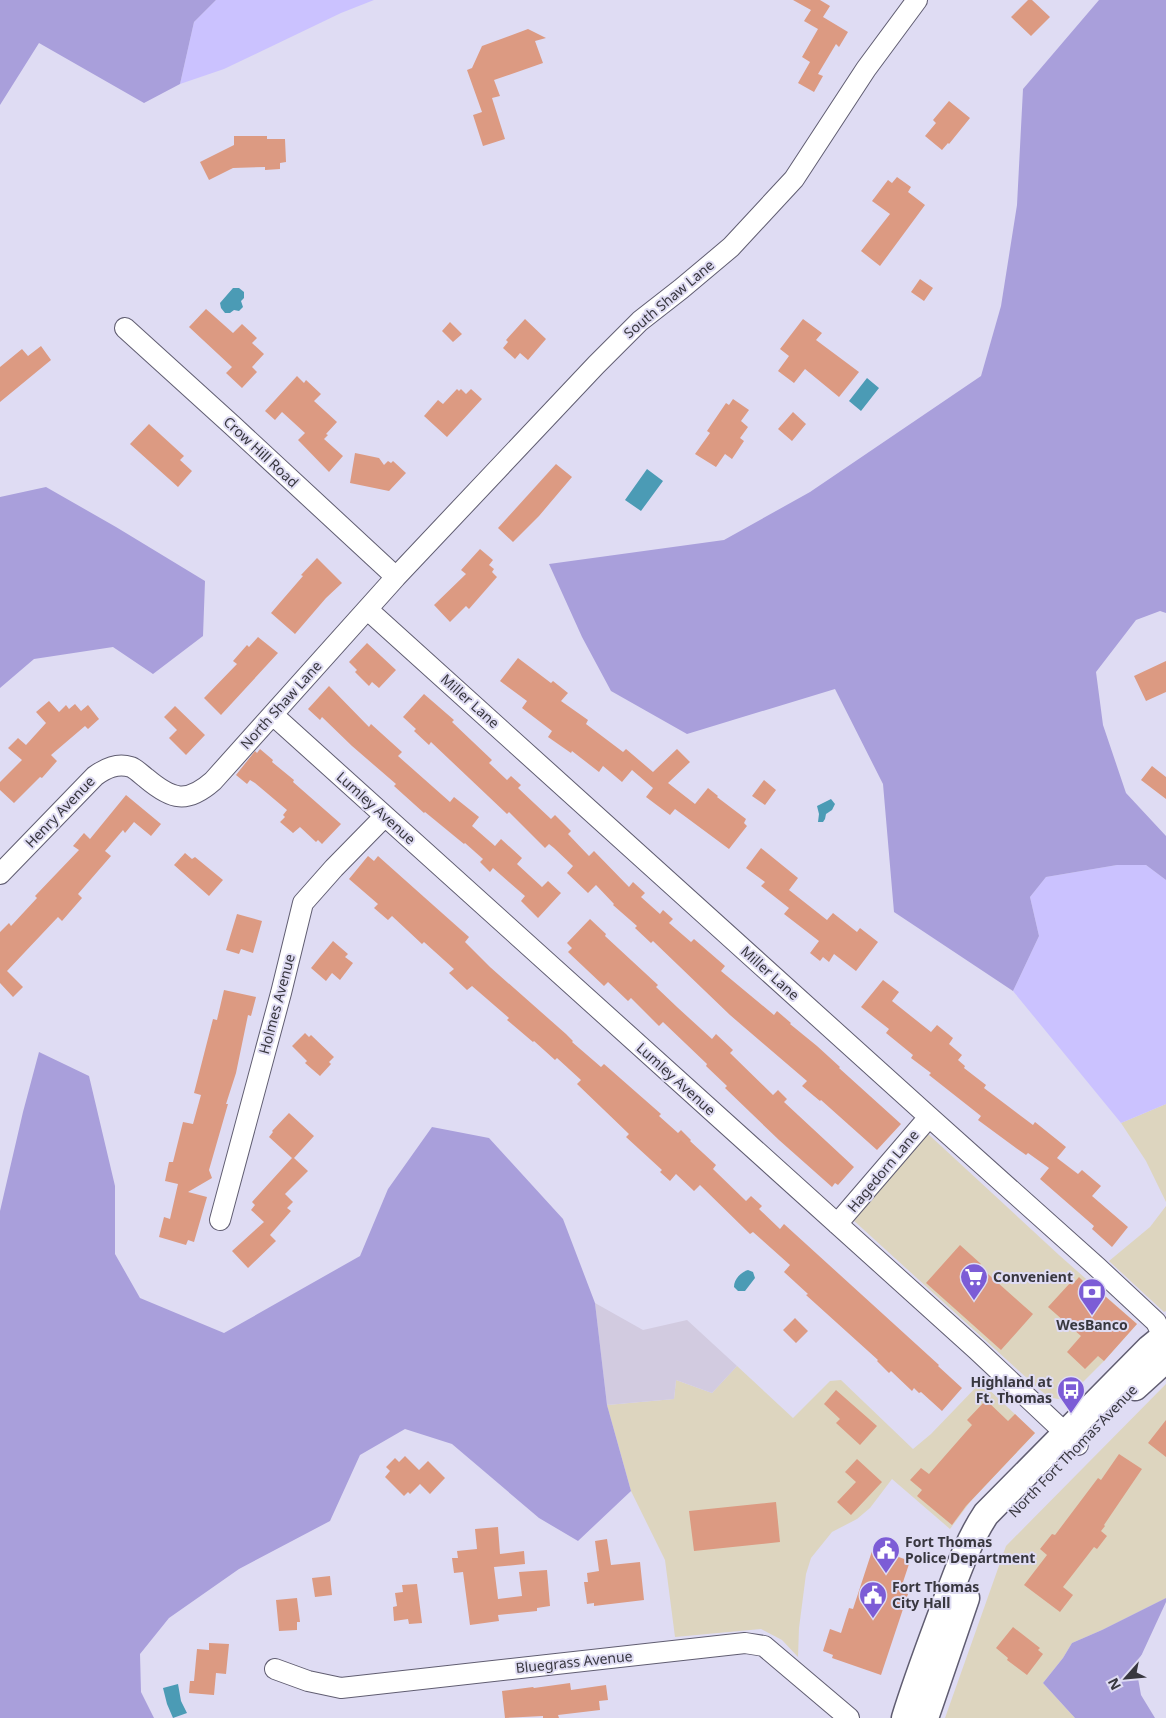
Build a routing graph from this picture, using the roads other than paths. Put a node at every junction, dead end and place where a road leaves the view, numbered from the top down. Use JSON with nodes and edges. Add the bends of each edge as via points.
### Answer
{"nodes":[{"id":1,"x":917,"y":0,"type":"edge"},
{"id":2,"x":125,"y":328,"type":"dead end"},
{"id":3,"x":396,"y":578,"type":"junction"},
{"id":4,"x":368,"y":610,"type":"junction"},
{"id":5,"x":273,"y":715,"type":"junction"},
{"id":6,"x":152,"y":783,"type":"joint"},
{"id":7,"x":385,"y":816,"type":"junction"},
{"id":8,"x":0,"y":874,"type":"edge"},
{"id":9,"x":929,"y":1117,"type":"junction"},
{"id":10,"x":220,"y":1220,"type":"dead end"},
{"id":11,"x":837,"y":1224,"type":"junction"},
{"id":12,"x":1166,"y":1343,"type":"edge"},
{"id":13,"x":1072,"y":1439,"type":"junction"},
{"id":14,"x":275,"y":1669,"type":"dead end"},
{"id":15,"x":849,"y":1718,"type":"edge"},
{"id":16,"x":905,"y":1718,"type":"edge"},
{"id":17,"x":925,"y":1718,"type":"edge"}],
"edges":[{"from":1,"to":3,"type":"street","name":"South Shaw Lane","via":[[866,69],[794,179],[731,247],[624,337]]},
{"from":2,"to":3,"type":"street","name":"Crow Hill Road"},
{"from":3,"to":4,"type":"street","name":"North Shaw Lane"},
{"from":4,"to":5,"type":"street","name":"North Shaw Lane"},
{"from":4,"to":9,"type":"street","name":"Miller Lane"},
{"from":5,"to":6,"type":"street","name":"North Shaw Lane","via":[[200,792],[185,797],[167,794]]},
{"from":5,"to":7,"type":"street","name":"Lumley Avenue"},
{"from":6,"to":8,"type":"street","name":"Henry Avenue","via":[[132,767],[107,768],[95,776]]},
{"from":7,"to":10,"type":"street","name":"Holmes Avenue","via":[[303,903]]},
{"from":7,"to":11,"type":"street","name":"Lumley Avenue"},
{"from":9,"to":11,"type":"street","name":"Hagedorn Lane"},
{"from":9,"to":12,"type":"street","name":"Miller Lane","via":[[1123,1290],[1156,1322]]},
{"from":11,"to":13,"type":"street","name":"Lumley Avenue"},
{"from":12,"to":13,"type":"main road","name":"North Fort Thomas Avenue","via":[[1150,1348]]},
{"from":13,"to":16,"type":"main road","name":"North Fort Thomas Avenue","via":[[986,1514],[975,1530]]},
{"from":13,"to":17,"type":"main road","name":"North Fort Thomas Avenue","via":[[988,1541]]},
{"from":14,"to":15,"type":"street","name":"Bluegrass Avenue","via":[[341,1688],[744,1643],[764,1646]]}]}
